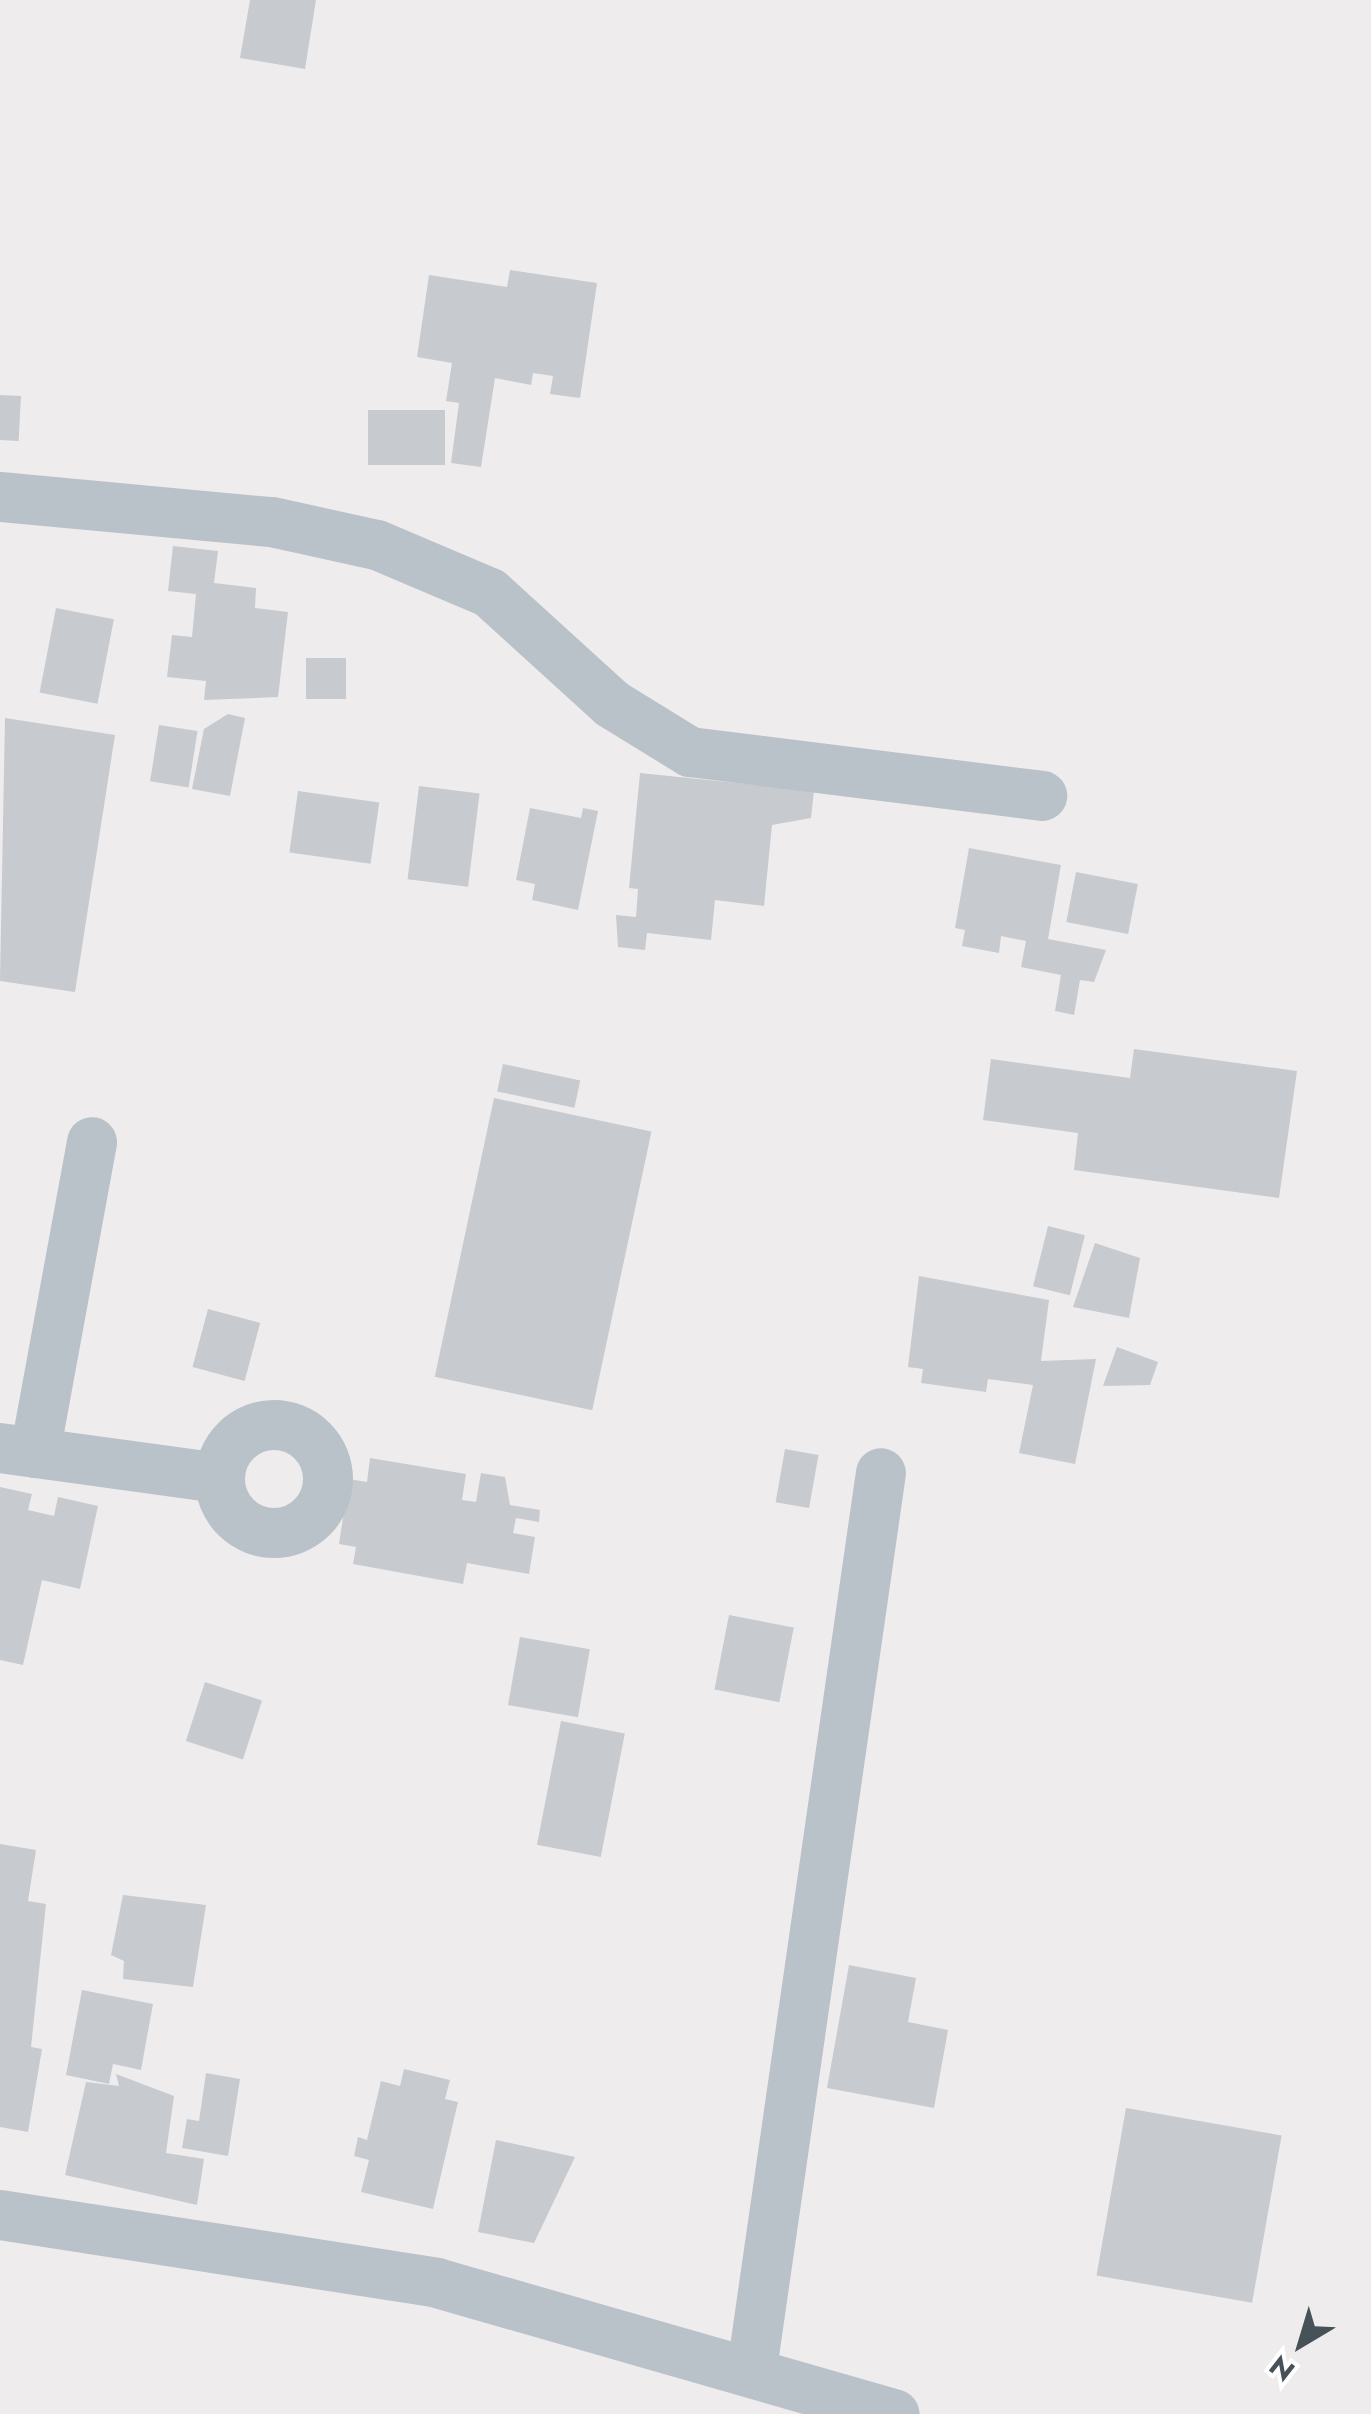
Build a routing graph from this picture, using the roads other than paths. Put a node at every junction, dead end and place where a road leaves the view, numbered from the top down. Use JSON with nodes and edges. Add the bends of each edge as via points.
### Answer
{"nodes":[{"id":1,"x":0,"y":497,"type":"edge"},
{"id":2,"x":1042,"y":796,"type":"dead end"},
{"id":3,"x":92,"y":1142,"type":"dead end"},
{"id":4,"x":17,"y":1450,"type":"edge"},
{"id":5,"x":881,"y":1473,"type":"dead end"},
{"id":6,"x":220,"y":1478,"type":"dead end"},
{"id":7,"x":0,"y":2215,"type":"edge"},
{"id":8,"x":752,"y":2369,"type":"junction"},
{"id":9,"x":895,"y":2414,"type":"edge"}],
"edges":[{"from":1,"to":2,"type":"street","via":[[272,522],[377,545],[490,593],[612,704],[690,752]]},
{"from":3,"to":4,"type":"street"},
{"from":4,"to":6,"type":"street"},
{"from":5,"to":8,"type":"street"},
{"from":7,"to":8,"type":"street","via":[[436,2283]]},
{"from":8,"to":9,"type":"street"}]}
